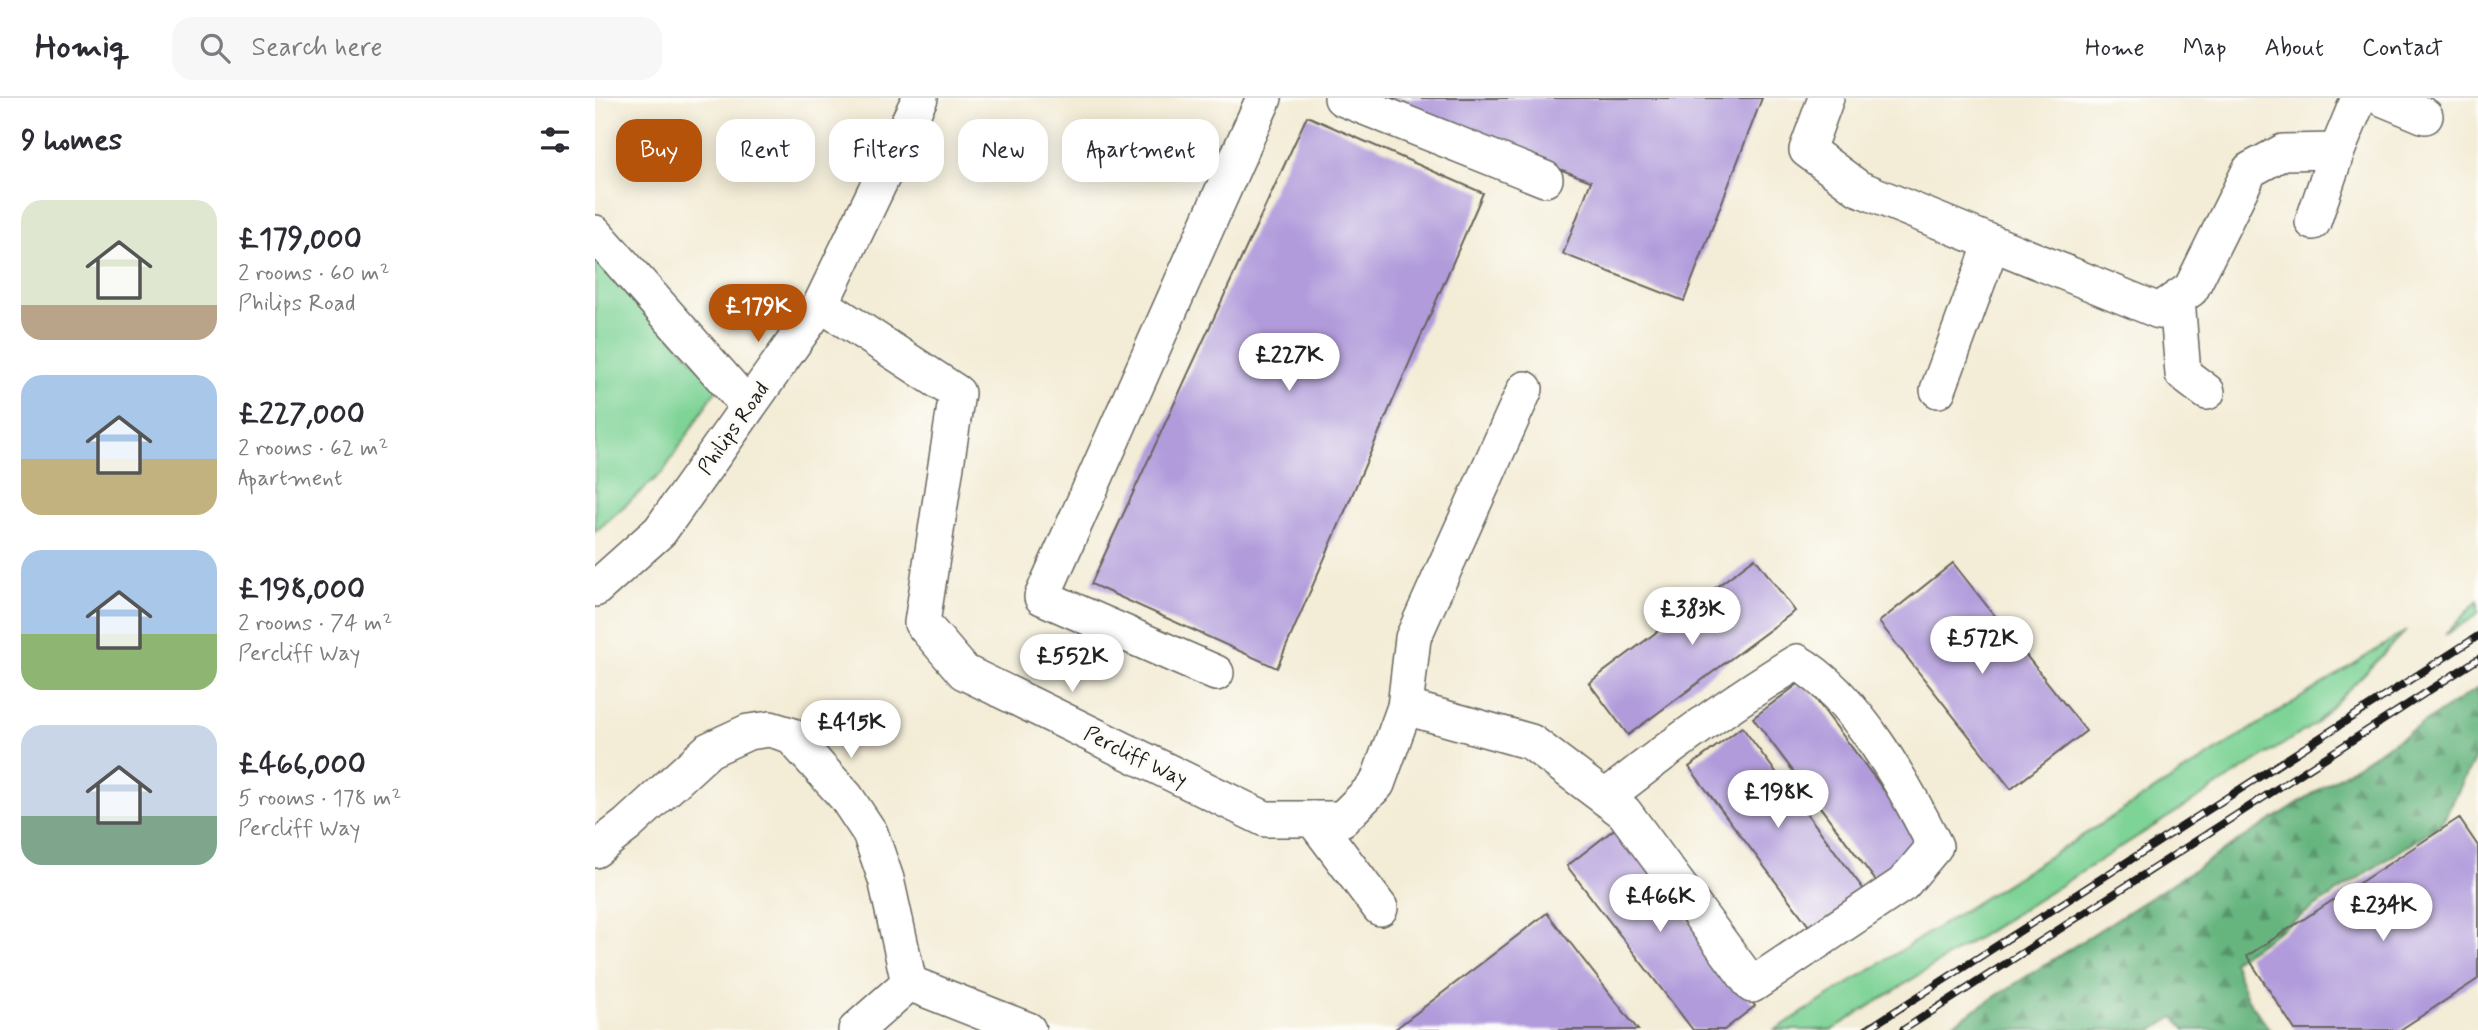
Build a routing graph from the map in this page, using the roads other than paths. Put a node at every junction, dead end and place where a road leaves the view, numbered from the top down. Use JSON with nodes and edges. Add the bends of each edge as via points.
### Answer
{"nodes":[{"id":1,"x":920,"y":98,"type":"edge"},
{"id":2,"x":1264,"y":98,"type":"edge"},
{"id":3,"x":1342,"y":98,"type":"edge"},
{"id":4,"x":1826,"y":98,"type":"edge"},
{"id":5,"x":2358,"y":98,"type":"edge"},
{"id":6,"x":2382,"y":98,"type":"edge"},
{"id":7,"x":2425,"y":116,"type":"dead end"},
{"id":8,"x":2337,"y":151,"type":"junction"},
{"id":9,"x":1545,"y":179,"type":"dead end"},
{"id":10,"x":2313,"y":222,"type":"dead end"},
{"id":11,"x":595,"y":233,"type":"edge"},
{"id":12,"x":1992,"y":243,"type":"junction"},
{"id":13,"x":2177,"y":299,"type":"junction"},
{"id":14,"x":821,"y":304,"type":"junction"},
{"id":15,"x":1525,"y":389,"type":"dead end"},
{"id":16,"x":1938,"y":390,"type":"dead end"},
{"id":17,"x":2207,"y":391,"type":"dead end"},
{"id":18,"x":748,"y":406,"type":"junction"},
{"id":19,"x":595,"y":589,"type":"edge"},
{"id":20,"x":1216,"y":673,"type":"dead end"},
{"id":21,"x":1405,"y":707,"type":"junction"},
{"id":22,"x":1605,"y":798,"type":"junction"},
{"id":23,"x":1313,"y":819,"type":"junction"},
{"id":24,"x":595,"y":850,"type":"edge"},
{"id":25,"x":1380,"y":908,"type":"dead end"},
{"id":26,"x":909,"y":983,"type":"junction"},
{"id":27,"x":856,"y":1030,"type":"edge"},
{"id":28,"x":1028,"y":1030,"type":"edge"}],
"edges":[{"from":1,"to":14,"type":"street","name":"Philips Road"},
{"from":2,"to":20,"type":"street","via":[[1042,597]]},
{"from":3,"to":9,"type":"street"},
{"from":4,"to":12,"type":"street","via":[[1807,150],[1858,188]]},
{"from":5,"to":8,"type":"street"},
{"from":6,"to":7,"type":"street"},
{"from":8,"to":10,"type":"street"},
{"from":8,"to":13,"type":"street","via":[[2283,152],[2250,170],[2191,289]]},
{"from":11,"to":18,"type":"street"},
{"from":12,"to":13,"type":"street","via":[[2159,311]]},
{"from":12,"to":16,"type":"street"},
{"from":13,"to":17,"type":"street","via":[[2183,374]]},
{"from":14,"to":18,"type":"street","name":"Philips Road"},
{"from":14,"to":23,"type":"street","name":"Percliff Way","via":[[957,393],[922,623],[964,672],[1265,819]]},
{"from":15,"to":21,"type":"street","name":"Percliff Way","via":[[1413,638]]},
{"from":18,"to":19,"type":"street","name":"Philips Road","via":[[660,531]]},
{"from":21,"to":22,"type":"street","via":[[1531,742]]},
{"from":21,"to":23,"type":"street","name":"Percliff Way","via":[[1377,784],[1342,819]]},
{"from":22,"to":22,"type":"street","via":[[1624,812],[1752,985],[1903,884],[1935,846],[1869,733],[1817,674],[1797,662],[1708,720]]},
{"from":23,"to":25,"type":"street"},
{"from":24,"to":26,"type":"street","via":[[709,750],[748,732],[770,729],[790,735],[846,797],[870,833],[886,879]]},
{"from":26,"to":27,"type":"street"},
{"from":26,"to":28,"type":"street"}]}
